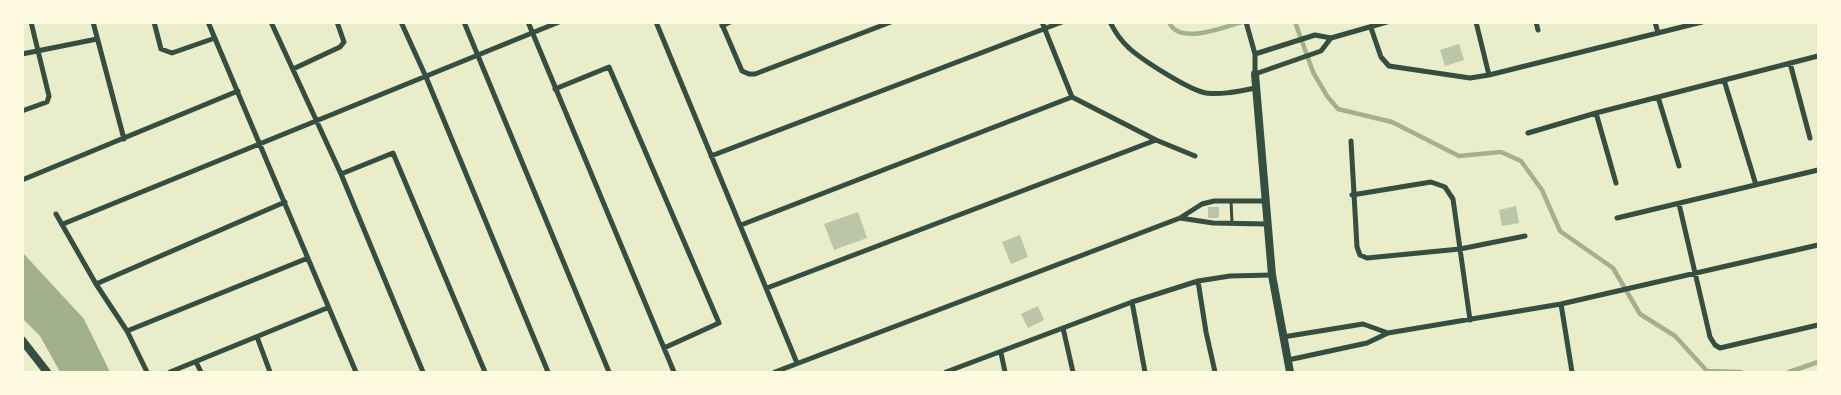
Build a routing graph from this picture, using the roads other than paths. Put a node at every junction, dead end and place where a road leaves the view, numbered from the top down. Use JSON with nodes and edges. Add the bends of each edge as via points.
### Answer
{"nodes":[{"id":1,"x":31,"y":22,"type":"edge"},
{"id":2,"x":93,"y":22,"type":"edge"},
{"id":3,"x":154,"y":22,"type":"edge"},
{"id":4,"x":208,"y":22,"type":"edge"},
{"id":5,"x":271,"y":22,"type":"edge"},
{"id":6,"x":337,"y":22,"type":"edge"},
{"id":7,"x":401,"y":22,"type":"edge"},
{"id":8,"x":464,"y":22,"type":"edge"},
{"id":9,"x":528,"y":22,"type":"edge"},
{"id":10,"x":560,"y":22,"type":"edge"},
{"id":11,"x":656,"y":22,"type":"edge"},
{"id":12,"x":730,"y":22,"type":"edge"},
{"id":13,"x":891,"y":22,"type":"edge"},
{"id":14,"x":1042,"y":22,"type":"edge"},
{"id":15,"x":1062,"y":22,"type":"edge"},
{"id":16,"x":1110,"y":22,"type":"edge"},
{"id":17,"x":1246,"y":22,"type":"edge"},
{"id":18,"x":1387,"y":22,"type":"edge"},
{"id":19,"x":1476,"y":22,"type":"edge"},
{"id":20,"x":1536,"y":22,"type":"edge"},
{"id":21,"x":1655,"y":22,"type":"edge"},
{"id":22,"x":1702,"y":22,"type":"edge"},
{"id":23,"x":721,"y":24,"type":"edge"},
{"id":24,"x":1371,"y":28,"type":"junction"},
{"id":25,"x":1045,"y":29,"type":"junction"},
{"id":26,"x":1538,"y":30,"type":"dead end"},
{"id":27,"x":1658,"y":33,"type":"junction"},
{"id":28,"x":533,"y":34,"type":"junction"},
{"id":29,"x":215,"y":38,"type":"junction"},
{"id":30,"x":1331,"y":38,"type":"junction"},
{"id":31,"x":97,"y":39,"type":"junction"},
{"id":32,"x":38,"y":51,"type":"junction"},
{"id":33,"x":22,"y":54,"type":"edge"},
{"id":34,"x":1255,"y":54,"type":"junction"},
{"id":35,"x":480,"y":55,"type":"junction"},
{"id":36,"x":1818,"y":56,"type":"edge"},
{"id":37,"x":1790,"y":63,"type":"junction"},
{"id":38,"x":293,"y":69,"type":"junction"},
{"id":39,"x":1254,"y":74,"type":"junction"},
{"id":40,"x":1489,"y":75,"type":"junction"},
{"id":41,"x":426,"y":77,"type":"junction"},
{"id":42,"x":1724,"y":80,"type":"junction"},
{"id":43,"x":1256,"y":88,"type":"junction"},
{"id":44,"x":556,"y":89,"type":"junction"},
{"id":45,"x":238,"y":91,"type":"junction"},
{"id":46,"x":1072,"y":97,"type":"junction"},
{"id":47,"x":1658,"y":97,"type":"junction"},
{"id":48,"x":22,"y":111,"type":"edge"},
{"id":49,"x":1596,"y":113,"type":"junction"},
{"id":50,"x":317,"y":121,"type":"junction"},
{"id":51,"x":1528,"y":133,"type":"dead end"},
{"id":52,"x":1810,"y":138,"type":"dead end"},
{"id":53,"x":124,"y":139,"type":"junction"},
{"id":54,"x":1156,"y":140,"type":"junction"},
{"id":55,"x":1351,"y":141,"type":"dead end"},
{"id":56,"x":261,"y":145,"type":"junction"},
{"id":57,"x":712,"y":156,"type":"junction"},
{"id":58,"x":1196,"y":156,"type":"dead end"},
{"id":59,"x":1679,"y":166,"type":"dead end"},
{"id":60,"x":1818,"y":170,"type":"edge"},
{"id":61,"x":340,"y":174,"type":"junction"},
{"id":62,"x":22,"y":180,"type":"edge"},
{"id":63,"x":1616,"y":183,"type":"dead end"},
{"id":64,"x":1756,"y":185,"type":"junction"},
{"id":65,"x":1352,"y":195,"type":"junction"},
{"id":66,"x":1231,"y":201,"type":"junction"},
{"id":67,"x":1265,"y":201,"type":"junction"},
{"id":68,"x":285,"y":202,"type":"junction"},
{"id":69,"x":1679,"y":204,"type":"junction"},
{"id":70,"x":56,"y":214,"type":"dead end"},
{"id":71,"x":1180,"y":218,"type":"junction"},
{"id":72,"x":1617,"y":218,"type":"dead end"},
{"id":73,"x":1232,"y":223,"type":"junction"},
{"id":74,"x":64,"y":224,"type":"junction"},
{"id":75,"x":1267,"y":224,"type":"junction"},
{"id":76,"x":741,"y":225,"type":"junction"},
{"id":77,"x":1525,"y":236,"type":"dead end"},
{"id":78,"x":1818,"y":244,"type":"edge"},
{"id":79,"x":1460,"y":249,"type":"junction"},
{"id":80,"x":308,"y":258,"type":"junction"},
{"id":81,"x":1695,"y":274,"type":"junction"},
{"id":82,"x":1272,"y":275,"type":"junction"},
{"id":83,"x":1198,"y":281,"type":"junction"},
{"id":84,"x":96,"y":284,"type":"junction"},
{"id":85,"x":767,"y":288,"type":"junction"},
{"id":86,"x":1132,"y":302,"type":"junction"},
{"id":87,"x":1561,"y":304,"type":"junction"},
{"id":88,"x":327,"y":308,"type":"junction"},
{"id":89,"x":1470,"y":320,"type":"junction"},
{"id":90,"x":1818,"y":325,"type":"edge"},
{"id":91,"x":1063,"y":328,"type":"junction"},
{"id":92,"x":126,"y":331,"type":"junction"},
{"id":93,"x":1388,"y":333,"type":"junction"},
{"id":94,"x":257,"y":337,"type":"junction"},
{"id":95,"x":1284,"y":337,"type":"junction"},
{"id":96,"x":22,"y":340,"type":"edge"},
{"id":97,"x":664,"y":348,"type":"junction"},
{"id":98,"x":1001,"y":353,"type":"junction"},
{"id":99,"x":1288,"y":360,"type":"junction"},
{"id":100,"x":196,"y":362,"type":"junction"},
{"id":101,"x":798,"y":363,"type":"junction"},
{"id":102,"x":47,"y":372,"type":"edge"},
{"id":103,"x":147,"y":372,"type":"edge"},
{"id":104,"x":170,"y":372,"type":"edge"},
{"id":105,"x":201,"y":372,"type":"edge"},
{"id":106,"x":270,"y":372,"type":"edge"},
{"id":107,"x":356,"y":372,"type":"edge"},
{"id":108,"x":423,"y":372,"type":"edge"},
{"id":109,"x":485,"y":372,"type":"edge"},
{"id":110,"x":548,"y":372,"type":"edge"},
{"id":111,"x":610,"y":372,"type":"edge"},
{"id":112,"x":674,"y":372,"type":"edge"},
{"id":113,"x":775,"y":372,"type":"edge"},
{"id":114,"x":946,"y":372,"type":"edge"},
{"id":115,"x":1005,"y":372,"type":"edge"},
{"id":116,"x":1073,"y":372,"type":"edge"},
{"id":117,"x":1145,"y":372,"type":"edge"},
{"id":118,"x":1215,"y":372,"type":"edge"},
{"id":119,"x":1290,"y":372,"type":"edge"},
{"id":120,"x":1572,"y":372,"type":"edge"}],
"edges":[{"from":1,"to":32,"type":"street"},
{"from":2,"to":31,"type":"street"},
{"from":3,"to":29,"type":"street","via":[[161,49],[166,52],[172,53]]},
{"from":4,"to":29,"type":"street"},
{"from":5,"to":38,"type":"street"},
{"from":6,"to":38,"type":"street","via":[[344,37],[340,47]]},
{"from":7,"to":41,"type":"street"},
{"from":8,"to":35,"type":"street"},
{"from":9,"to":28,"type":"street"},
{"from":10,"to":28,"type":"street"},
{"from":11,"to":57,"type":"street"},
{"from":12,"to":23,"type":"street"},
{"from":13,"to":23,"type":"street","via":[[755,74],[742,71]]},
{"from":14,"to":25,"type":"street"},
{"from":15,"to":25,"type":"street"},
{"from":16,"to":43,"type":"street","via":[[1128,47],[1140,57],[1191,87],[1215,94]]},
{"from":17,"to":34,"type":"street"},
{"from":18,"to":24,"type":"street"},
{"from":19,"to":40,"type":"street"},
{"from":20,"to":26,"type":"street"},
{"from":21,"to":27,"type":"street"},
{"from":22,"to":27,"type":"street"},
{"from":24,"to":30,"type":"street"},
{"from":24,"to":40,"type":"street","via":[[1381,57],[1389,66],[1470,78]]},
{"from":25,"to":46,"type":"street"},
{"from":25,"to":57,"type":"street"},
{"from":27,"to":40,"type":"street"},
{"from":28,"to":35,"type":"street"},
{"from":28,"to":44,"type":"street"},
{"from":29,"to":45,"type":"street"},
{"from":30,"to":34,"type":"street","via":[[1315,35]]},
{"from":30,"to":39,"type":"street","via":[[1321,51]]},
{"from":31,"to":32,"type":"street"},
{"from":31,"to":53,"type":"street"},
{"from":32,"to":33,"type":"street"},
{"from":32,"to":48,"type":"street","via":[[48,99]]},
{"from":34,"to":39,"type":"street"},
{"from":35,"to":41,"type":"street"},
{"from":35,"to":111,"type":"street"},
{"from":36,"to":37,"type":"street"},
{"from":37,"to":42,"type":"street"},
{"from":37,"to":52,"type":"street"},
{"from":38,"to":50,"type":"street"},
{"from":39,"to":43,"type":"street"},
{"from":41,"to":50,"type":"street"},
{"from":41,"to":110,"type":"street"},
{"from":42,"to":47,"type":"street"},
{"from":42,"to":64,"type":"street"},
{"from":43,"to":67,"type":"street"},
{"from":44,"to":97,"type":"street"},
{"from":44,"to":97,"type":"street","via":[[609,67],[719,323]]},
{"from":45,"to":53,"type":"street"},
{"from":45,"to":56,"type":"street"},
{"from":46,"to":54,"type":"street"},
{"from":46,"to":76,"type":"street"},
{"from":47,"to":49,"type":"street"},
{"from":47,"to":59,"type":"street"},
{"from":49,"to":51,"type":"street"},
{"from":49,"to":63,"type":"street"},
{"from":50,"to":56,"type":"street"},
{"from":50,"to":61,"type":"street"},
{"from":53,"to":62,"type":"street"},
{"from":54,"to":58,"type":"street"},
{"from":54,"to":85,"type":"street"},
{"from":55,"to":65,"type":"street"},
{"from":56,"to":68,"type":"street"},
{"from":56,"to":74,"type":"street"},
{"from":57,"to":76,"type":"street"},
{"from":60,"to":64,"type":"street"},
{"from":61,"to":108,"type":"street"},
{"from":61,"to":109,"type":"street","via":[[393,153]]},
{"from":64,"to":69,"type":"street"},
{"from":65,"to":79,"type":"street","via":[[1431,182],[1445,187],[1453,199]]},
{"from":65,"to":79,"type":"street","via":[[1360,255],[1367,258]]},
{"from":66,"to":67,"type":"street"},
{"from":66,"to":71,"type":"street","via":[[1202,204]]},
{"from":66,"to":73,"type":"lane"},
{"from":67,"to":75,"type":"street"},
{"from":68,"to":80,"type":"street"},
{"from":68,"to":84,"type":"street"},
{"from":69,"to":72,"type":"street"},
{"from":69,"to":81,"type":"street"},
{"from":70,"to":74,"type":"street"},
{"from":71,"to":73,"type":"street"},
{"from":71,"to":101,"type":"street"},
{"from":73,"to":75,"type":"street"},
{"from":74,"to":84,"type":"street"},
{"from":75,"to":82,"type":"street"},
{"from":76,"to":85,"type":"street"},
{"from":77,"to":79,"type":"street"},
{"from":78,"to":81,"type":"street"},
{"from":79,"to":89,"type":"street"},
{"from":80,"to":88,"type":"street"},
{"from":80,"to":92,"type":"street"},
{"from":81,"to":87,"type":"street"},
{"from":81,"to":90,"type":"street","via":[[1710,337],[1720,348]]},
{"from":82,"to":83,"type":"street"},
{"from":82,"to":95,"type":"street"},
{"from":83,"to":86,"type":"street"},
{"from":83,"to":118,"type":"street"},
{"from":84,"to":92,"type":"street"},
{"from":85,"to":101,"type":"street"},
{"from":86,"to":91,"type":"street"},
{"from":86,"to":117,"type":"street"},
{"from":87,"to":89,"type":"street"},
{"from":87,"to":120,"type":"street"},
{"from":88,"to":94,"type":"street"},
{"from":88,"to":107,"type":"street"},
{"from":89,"to":93,"type":"street"},
{"from":91,"to":98,"type":"street"},
{"from":91,"to":116,"type":"street"},
{"from":92,"to":103,"type":"street"},
{"from":93,"to":95,"type":"street","via":[[1363,324]]},
{"from":93,"to":99,"type":"street","via":[[1367,343]]},
{"from":94,"to":100,"type":"street"},
{"from":94,"to":106,"type":"street"},
{"from":95,"to":99,"type":"street"},
{"from":96,"to":102,"type":"street"},
{"from":97,"to":112,"type":"street"},
{"from":98,"to":114,"type":"street"},
{"from":98,"to":115,"type":"street"},
{"from":99,"to":119,"type":"street"},
{"from":100,"to":104,"type":"street"},
{"from":100,"to":105,"type":"street"},
{"from":101,"to":113,"type":"street"}]}
